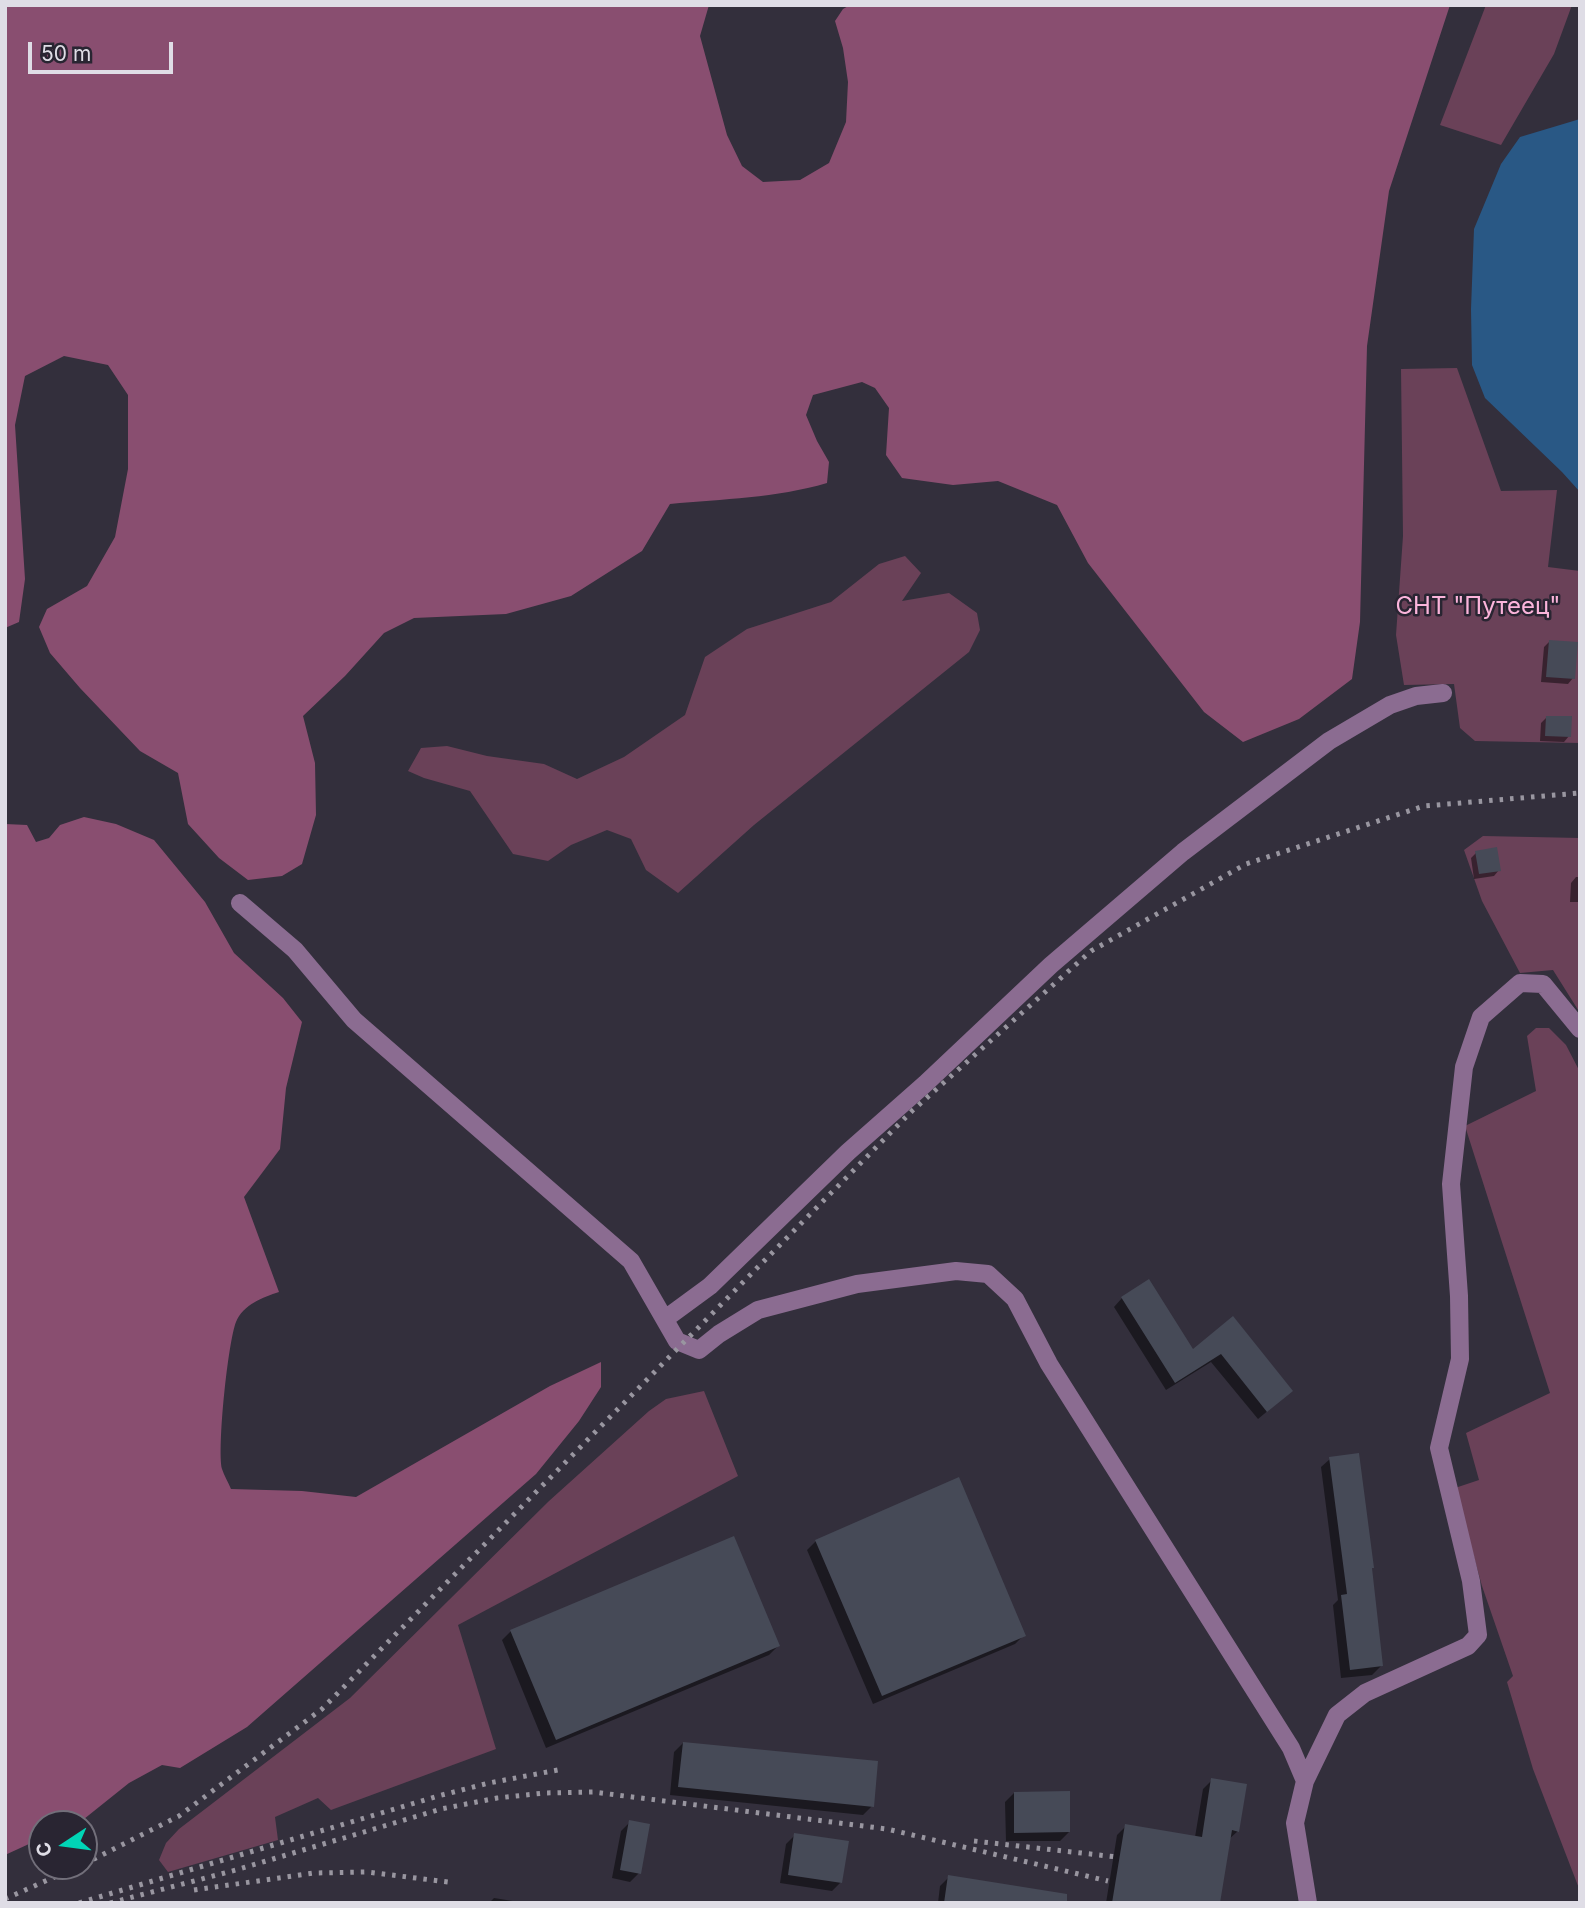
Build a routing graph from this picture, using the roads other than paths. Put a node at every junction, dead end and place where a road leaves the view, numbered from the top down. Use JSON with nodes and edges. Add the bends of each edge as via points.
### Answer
{"nodes":[{"id":1,"x":1443,"y":692,"type":"dead end"},
{"id":2,"x":240,"y":903,"type":"dead end"},
{"id":3,"x":1580,"y":1029,"type":"edge"},
{"id":4,"x":665,"y":1319,"type":"junction"},
{"id":5,"x":1305,"y":1781,"type":"junction"},
{"id":6,"x":1308,"y":1903,"type":"edge"}],
"edges":[{"from":1,"to":4,"type":"street","via":[[1390,705],[1329,741],[1182,852],[1051,965],[710,1286]]},
{"from":2,"to":4,"type":"street","via":[[295,950],[354,1020],[631,1261]]},
{"from":3,"to":5,"type":"street","via":[[1542,984],[1520,983],[1481,1017],[1464,1067],[1451,1184],[1460,1359],[1440,1448],[1471,1581],[1478,1635],[1468,1646],[1365,1693],[1337,1715]]},
{"from":4,"to":5,"type":"street","via":[[677,1341],[699,1350],[758,1310],[857,1284],[956,1271],[988,1274],[1015,1299],[1049,1364],[1291,1748]]},
{"from":5,"to":6,"type":"street","via":[[1295,1823]]}]}
